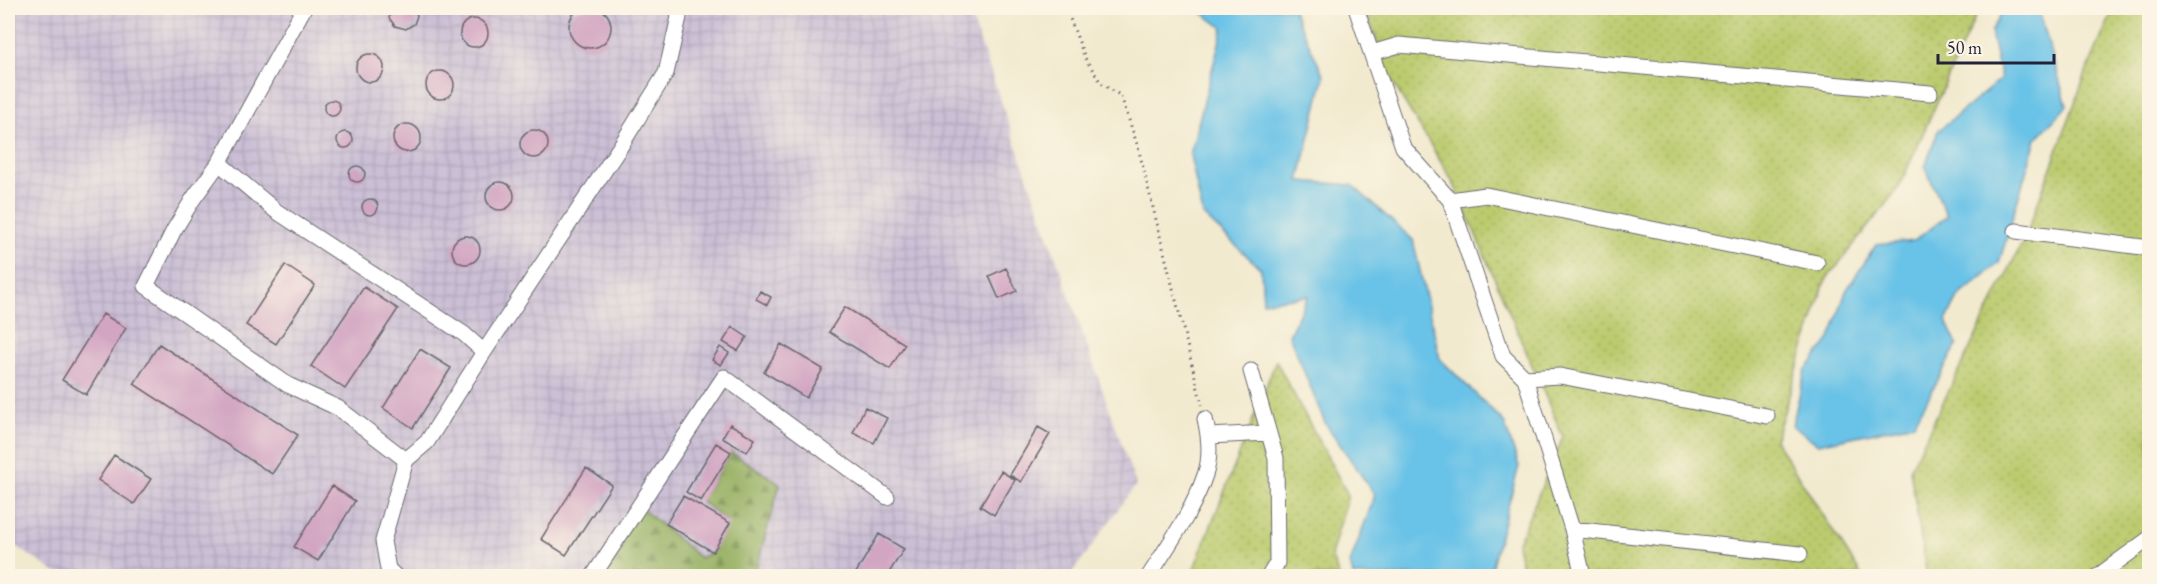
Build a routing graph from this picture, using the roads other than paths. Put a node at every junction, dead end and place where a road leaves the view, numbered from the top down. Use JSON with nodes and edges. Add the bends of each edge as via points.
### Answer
{"nodes":[{"id":1,"x":304,"y":8,"type":"edge"},
{"id":2,"x":677,"y":8,"type":"edge"},
{"id":3,"x":1356,"y":8,"type":"edge"},
{"id":4,"x":1372,"y":53,"type":"junction"},
{"id":5,"x":1930,"y":93,"type":"dead end"},
{"id":6,"x":219,"y":163,"type":"junction"},
{"id":7,"x":1450,"y":200,"type":"junction"},
{"id":8,"x":2016,"y":231,"type":"dead end"},
{"id":9,"x":2150,"y":248,"type":"edge"},
{"id":10,"x":1817,"y":263,"type":"dead end"},
{"id":11,"x":484,"y":351,"type":"junction"},
{"id":12,"x":1251,"y":371,"type":"dead end"},
{"id":13,"x":1525,"y":378,"type":"junction"},
{"id":14,"x":1767,"y":416,"type":"dead end"},
{"id":15,"x":1205,"y":419,"type":"road end"},
{"id":16,"x":1269,"y":433,"type":"junction"},
{"id":17,"x":1209,"y":436,"type":"junction"},
{"id":18,"x":406,"y":459,"type":"junction"},
{"id":19,"x":887,"y":497,"type":"dead end"},
{"id":20,"x":1572,"y":529,"type":"junction"},
{"id":21,"x":2150,"y":537,"type":"edge"},
{"id":22,"x":1800,"y":554,"type":"dead end"},
{"id":23,"x":395,"y":576,"type":"edge"},
{"id":24,"x":593,"y":576,"type":"edge"},
{"id":25,"x":1149,"y":576,"type":"edge"},
{"id":26,"x":1269,"y":576,"type":"edge"},
{"id":27,"x":1582,"y":576,"type":"edge"},
{"id":28,"x":2098,"y":576,"type":"edge"}],
"edges":[{"from":1,"to":6,"type":"street"},
{"from":2,"to":11,"type":"street","via":[[679,17],[666,73]]},
{"from":3,"to":4,"type":"street"},
{"from":4,"to":5,"type":"street","via":[[1399,45]]},
{"from":4,"to":7,"type":"street","via":[[1403,147]]},
{"from":6,"to":11,"type":"street","via":[[276,211]]},
{"from":6,"to":18,"type":"street","via":[[174,230],[146,286],[288,386],[338,408]]},
{"from":7,"to":10,"type":"street","via":[[1486,195]]},
{"from":7,"to":13,"type":"street","via":[[1503,356]]},
{"from":8,"to":9,"type":"street"},
{"from":11,"to":18,"type":"street","via":[[427,442]]},
{"from":12,"to":16,"type":"street"},
{"from":13,"to":14,"type":"street","via":[[1560,376]]},
{"from":13,"to":20,"type":"street"},
{"from":15,"to":17,"type":"street"},
{"from":16,"to":17,"type":"street"},
{"from":16,"to":26,"type":"street","via":[[1276,458],[1277,563]]},
{"from":17,"to":25,"type":"street","via":[[1206,473]]},
{"from":18,"to":23,"type":"street","via":[[383,541],[388,569]]},
{"from":19,"to":24,"type":"street","via":[[724,377]]},
{"from":20,"to":22,"type":"street"},
{"from":20,"to":27,"type":"street"},
{"from":21,"to":28,"type":"street"}]}
